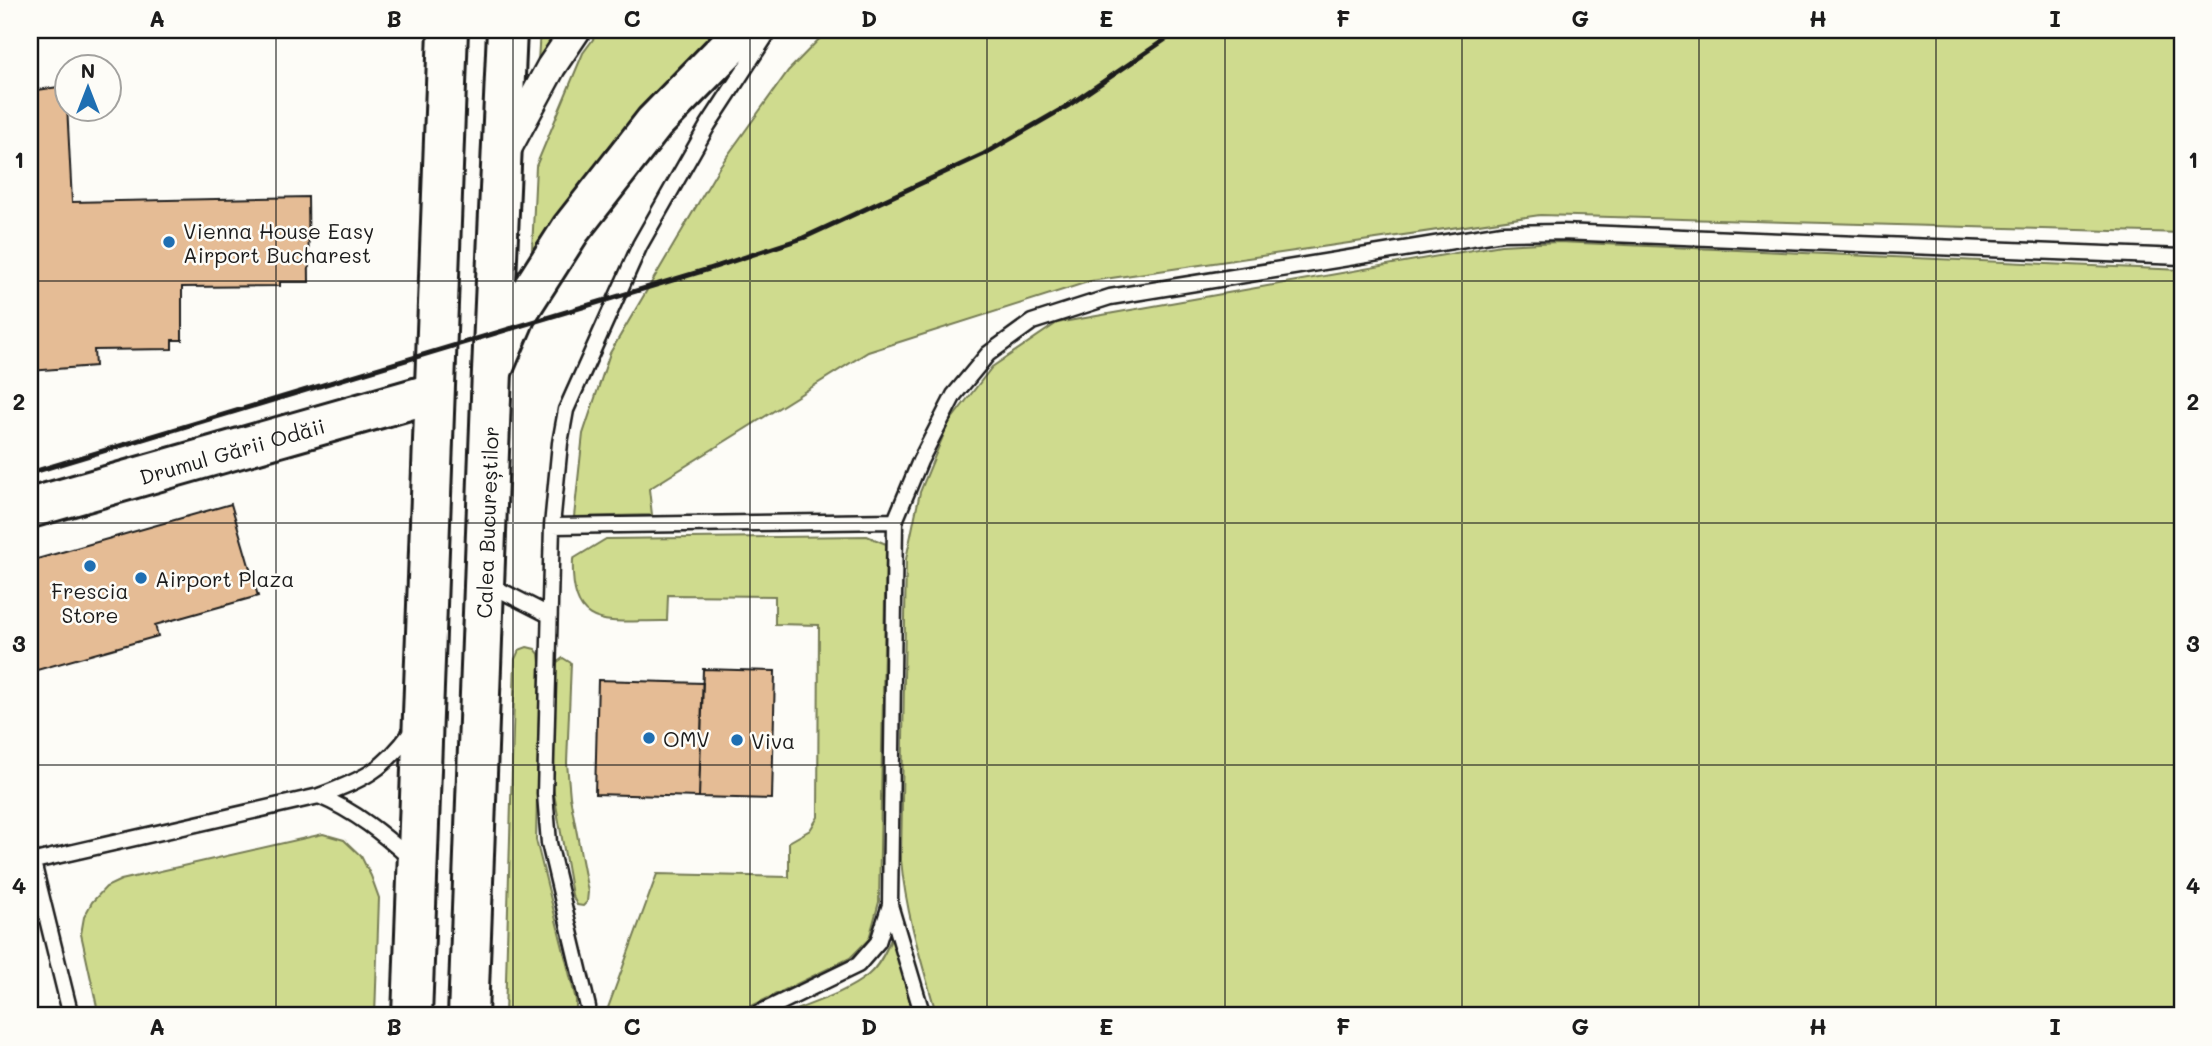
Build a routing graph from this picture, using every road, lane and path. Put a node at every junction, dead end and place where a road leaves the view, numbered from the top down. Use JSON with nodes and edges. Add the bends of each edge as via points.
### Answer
{"nodes":[{"id":1,"x":447,"y":30,"type":"edge"},
{"id":2,"x":507,"y":30,"type":"edge"},
{"id":3,"x":576,"y":30,"type":"edge"},
{"id":4,"x":745,"y":30,"type":"edge"},
{"id":5,"x":770,"y":30,"type":"edge"},
{"id":6,"x":502,"y":158,"type":"junction"},
{"id":7,"x":2182,"y":257,"type":"edge"},
{"id":8,"x":492,"y":371,"type":"junction"},
{"id":9,"x":433,"y":393,"type":"junction"},
{"id":10,"x":30,"y":508,"type":"edge"},
{"id":11,"x":895,"y":521,"type":"junction"},
{"id":12,"x":552,"y":526,"type":"junction"},
{"id":13,"x":484,"y":582,"type":"junction"},
{"id":14,"x":549,"y":615,"type":"junction"},
{"id":15,"x":423,"y":715,"type":"junction"},
{"id":16,"x":319,"y":796,"type":"junction"},
{"id":17,"x":32,"y":862,"type":"edge"},
{"id":18,"x":417,"y":865,"type":"junction"},
{"id":19,"x":890,"y":905,"type":"junction"},
{"id":20,"x":71,"y":1016,"type":"edge"},
{"id":21,"x":412,"y":1016,"type":"edge"},
{"id":22,"x":468,"y":1016,"type":"edge"},
{"id":23,"x":587,"y":1016,"type":"edge"},
{"id":24,"x":753,"y":1016,"type":"edge"},
{"id":25,"x":923,"y":1016,"type":"edge"}],
"edges":[{"from":1,"to":9,"type":"main road"},
{"from":2,"to":6,"type":"main road","name":"Calea Bucureștilor"},
{"from":3,"to":6,"type":"street"},
{"from":4,"to":8,"type":"main road","via":[[654,123],[571,229],[516,315]]},
{"from":5,"to":12,"type":"lane","via":[[708,125],[640,246],[578,382],[566,410],[560,443]]},
{"from":6,"to":8,"type":"main road","name":"Calea Bucureștilor"},
{"from":7,"to":11,"type":"lane","via":[[1502,233],[1110,297],[1032,322],[988,354],[954,395]]},
{"from":8,"to":13,"type":"main road","name":"Calea Bucureștilor"},
{"from":9,"to":10,"type":"main road","name":"Drumul Gării Odăii"},
{"from":9,"to":15,"type":"main road"},
{"from":11,"to":12,"type":"lane"},
{"from":11,"to":19,"type":"lane"},
{"from":12,"to":14,"type":"lane"},
{"from":13,"to":14,"type":"lane"},
{"from":13,"to":22,"type":"main road","name":"Calea Bucureștilor"},
{"from":14,"to":23,"type":"lane","via":[[547,822]]},
{"from":15,"to":16,"type":"lane","via":[[394,756],[370,774]]},
{"from":15,"to":18,"type":"main road"},
{"from":16,"to":17,"type":"lane"},
{"from":16,"to":18,"type":"lane","via":[[362,818]]},
{"from":17,"to":20,"type":"lane"},
{"from":18,"to":21,"type":"main road"},
{"from":19,"to":24,"type":"lane","via":[[878,942],[858,965]]},
{"from":19,"to":25,"type":"lane"}]}
